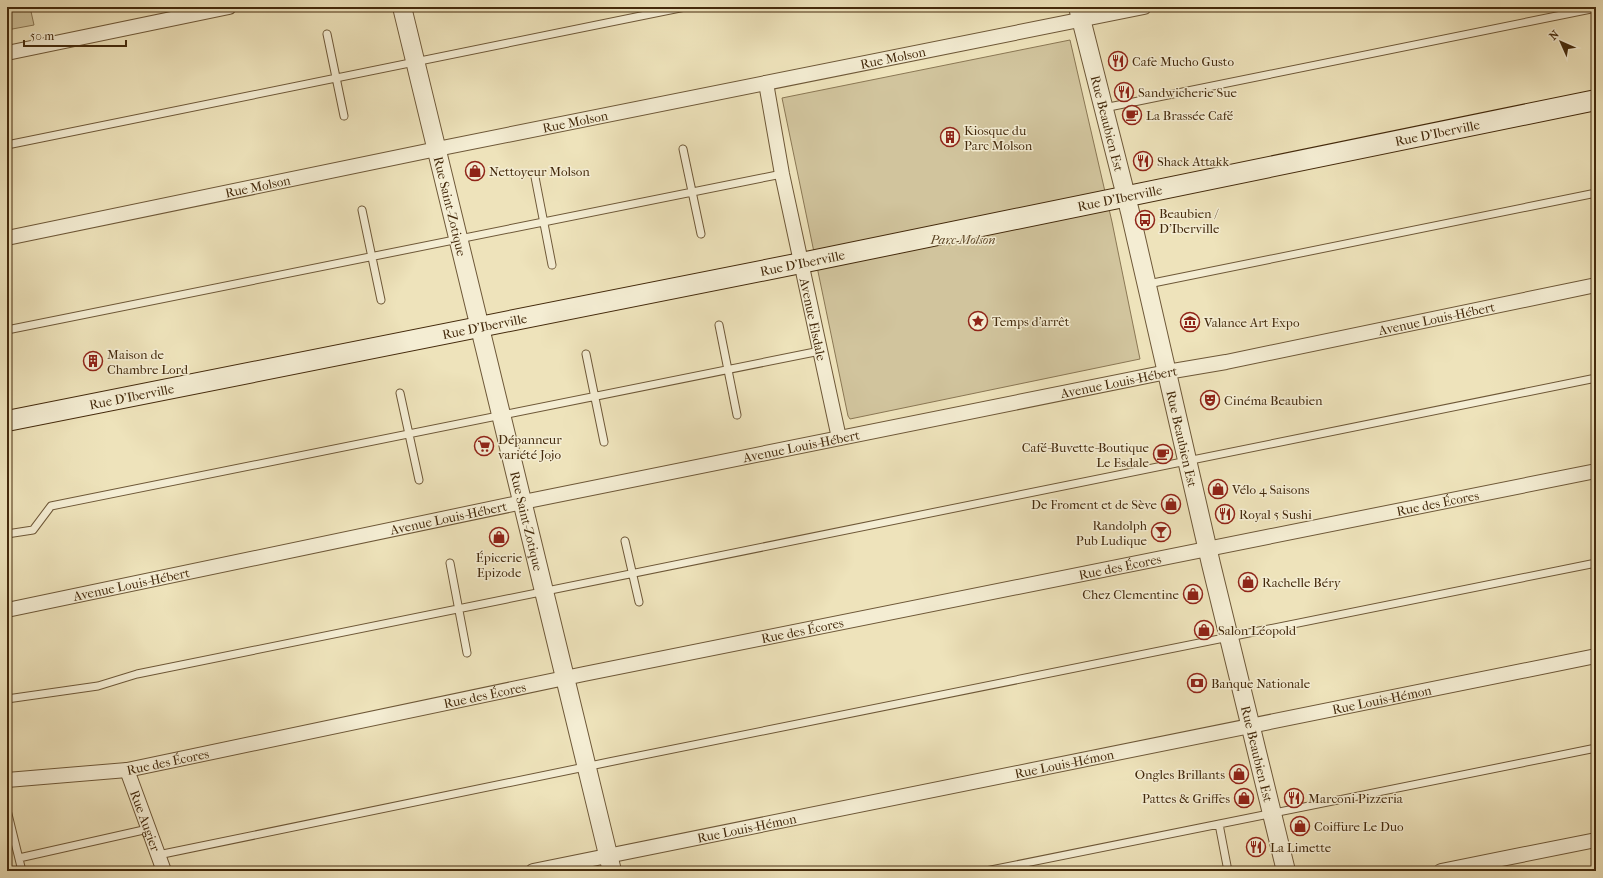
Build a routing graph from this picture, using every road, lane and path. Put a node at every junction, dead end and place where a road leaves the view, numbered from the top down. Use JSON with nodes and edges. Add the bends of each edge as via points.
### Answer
{"nodes":[{"id":1,"x":229,"y":7,"type":"edge"},
{"id":2,"x":402,"y":7,"type":"edge"},
{"id":3,"x":685,"y":7,"type":"edge"},
{"id":4,"x":1144,"y":7,"type":"edge"},
{"id":5,"x":1596,"y":8,"type":"edge"},
{"id":6,"x":1080,"y":13,"type":"edge"},
{"id":7,"x":327,"y":34,"type":"dead end"},
{"id":8,"x":7,"y":53,"type":"edge"},
{"id":9,"x":416,"y":62,"type":"junction"},
{"id":10,"x":336,"y":78,"type":"junction"},
{"id":11,"x":766,"y":83,"type":"junction"},
{"id":12,"x":1596,"y":100,"type":"edge"},
{"id":13,"x":1104,"y":108,"type":"junction"},
{"id":14,"x":344,"y":116,"type":"dead end"},
{"id":15,"x":7,"y":145,"type":"edge"},
{"id":16,"x":437,"y":149,"type":"junction"},
{"id":17,"x":683,"y":149,"type":"dead end"},
{"id":18,"x":782,"y":174,"type":"junction"},
{"id":19,"x":535,"y":177,"type":"dead end"},
{"id":20,"x":692,"y":192,"type":"junction"},
{"id":21,"x":1596,"y":193,"type":"edge"},
{"id":22,"x":1126,"y":196,"type":"junction"},
{"id":23,"x":362,"y":210,"type":"dead end"},
{"id":24,"x":544,"y":222,"type":"junction"},
{"id":25,"x":700,"y":234,"type":"dead end"},
{"id":26,"x":7,"y":238,"type":"edge"},
{"id":27,"x":460,"y":239,"type":"junction"},
{"id":28,"x":372,"y":256,"type":"junction"},
{"id":29,"x":801,"y":262,"type":"junction"},
{"id":30,"x":552,"y":265,"type":"dead end"},
{"id":31,"x":1146,"y":284,"type":"junction"},
{"id":32,"x":1596,"y":286,"type":"edge"},
{"id":33,"x":381,"y":300,"type":"dead end"},
{"id":34,"x":719,"y":325,"type":"dead end"},
{"id":35,"x":480,"y":326,"type":"junction"},
{"id":36,"x":7,"y":330,"type":"edge"},
{"id":37,"x":820,"y":351,"type":"junction"},
{"id":38,"x":586,"y":354,"type":"dead end"},
{"id":39,"x":728,"y":369,"type":"junction"},
{"id":40,"x":1167,"y":372,"type":"junction"},
{"id":41,"x":1596,"y":378,"type":"edge"},
{"id":42,"x":400,"y":393,"type":"dead end"},
{"id":43,"x":594,"y":396,"type":"junction"},
{"id":44,"x":502,"y":415,"type":"junction"},
{"id":45,"x":737,"y":415,"type":"dead end"},
{"id":46,"x":7,"y":421,"type":"edge"},
{"id":47,"x":409,"y":434,"type":"junction"},
{"id":48,"x":839,"y":438,"type":"junction"},
{"id":49,"x":604,"y":442,"type":"dead end"},
{"id":50,"x":1187,"y":461,"type":"junction"},
{"id":51,"x":1596,"y":471,"type":"edge"},
{"id":52,"x":419,"y":480,"type":"dead end"},
{"id":53,"x":523,"y":502,"type":"junction"},
{"id":54,"x":7,"y":534,"type":"edge"},
{"id":55,"x":625,"y":541,"type":"dead end"},
{"id":56,"x":1208,"y":549,"type":"junction"},
{"id":57,"x":450,"y":563,"type":"dead end"},
{"id":58,"x":1596,"y":563,"type":"edge"},
{"id":59,"x":632,"y":573,"type":"junction"},
{"id":60,"x":544,"y":590,"type":"junction"},
{"id":61,"x":639,"y":602,"type":"dead end"},
{"id":62,"x":458,"y":608,"type":"junction"},
{"id":63,"x":7,"y":610,"type":"edge"},
{"id":64,"x":1230,"y":638,"type":"junction"},
{"id":65,"x":467,"y":653,"type":"dead end"},
{"id":66,"x":1596,"y":656,"type":"edge"},
{"id":67,"x":566,"y":678,"type":"junction"},
{"id":68,"x":7,"y":699,"type":"edge"},
{"id":69,"x":1251,"y":726,"type":"junction"},
{"id":70,"x":1596,"y":748,"type":"edge"},
{"id":71,"x":588,"y":767,"type":"junction"},
{"id":72,"x":127,"y":770,"type":"junction"},
{"id":73,"x":7,"y":780,"type":"edge"},
{"id":74,"x":7,"y":810,"type":"edge"},
{"id":75,"x":1272,"y":813,"type":"junction"},
{"id":76,"x":1219,"y":824,"type":"junction"},
{"id":77,"x":148,"y":829,"type":"junction"},
{"id":78,"x":1596,"y":840,"type":"edge"},
{"id":79,"x":158,"y":855,"type":"junction"},
{"id":80,"x":20,"y":858,"type":"junction"},
{"id":81,"x":610,"y":863,"type":"edge"},
{"id":82,"x":22,"y":871,"type":"edge"},
{"id":83,"x":164,"y":871,"type":"edge"},
{"id":84,"x":533,"y":871,"type":"edge"},
{"id":85,"x":986,"y":871,"type":"edge"},
{"id":86,"x":1228,"y":871,"type":"edge"},
{"id":87,"x":1286,"y":871,"type":"edge"},
{"id":88,"x":1441,"y":871,"type":"edge"}],
"edges":[{"from":1,"to":8,"type":"street"},
{"from":2,"to":9,"type":"street","name":"Rue Saint-Zotique"},
{"from":3,"to":9,"type":"lane"},
{"from":4,"to":6,"type":"street","name":"Rue Molson"},
{"from":5,"to":13,"type":"lane"},
{"from":6,"to":11,"type":"street","name":"Rue Molson"},
{"from":6,"to":13,"type":"street","name":"Rue Beaubien Est"},
{"from":7,"to":10,"type":"lane"},
{"from":9,"to":10,"type":"lane"},
{"from":9,"to":16,"type":"street","name":"Rue Saint-Zotique"},
{"from":10,"to":14,"type":"lane"},
{"from":10,"to":15,"type":"lane"},
{"from":11,"to":16,"type":"street","name":"Rue Molson"},
{"from":11,"to":18,"type":"street","name":"Avenue Elsdale"},
{"from":12,"to":22,"type":"main road","name":"Rue D'Iberville"},
{"from":13,"to":22,"type":"street","name":"Rue Beaubien Est"},
{"from":16,"to":26,"type":"street","name":"Rue Molson"},
{"from":16,"to":27,"type":"street","name":"Rue Saint-Zotique"},
{"from":17,"to":20,"type":"lane"},
{"from":18,"to":20,"type":"lane"},
{"from":18,"to":29,"type":"street","name":"Avenue Elsdale"},
{"from":19,"to":24,"type":"lane"},
{"from":20,"to":24,"type":"lane"},
{"from":20,"to":25,"type":"lane"},
{"from":21,"to":31,"type":"lane"},
{"from":22,"to":29,"type":"main road","name":"Rue D'Iberville"},
{"from":22,"to":31,"type":"street","name":"Rue Beaubien Est"},
{"from":23,"to":28,"type":"lane"},
{"from":24,"to":27,"type":"lane"},
{"from":24,"to":30,"type":"lane"},
{"from":27,"to":28,"type":"lane"},
{"from":27,"to":35,"type":"street","name":"Rue Saint-Zotique"},
{"from":28,"to":33,"type":"lane"},
{"from":28,"to":36,"type":"lane"},
{"from":29,"to":35,"type":"main road","name":"Rue D'Iberville"},
{"from":29,"to":37,"type":"street","name":"Avenue Elsdale"},
{"from":31,"to":40,"type":"street","name":"Rue Beaubien Est"},
{"from":32,"to":40,"type":"street","name":"Avenue Louis-Hébert"},
{"from":34,"to":39,"type":"lane"},
{"from":35,"to":44,"type":"street","name":"Rue Saint-Zotique"},
{"from":35,"to":46,"type":"main road","name":"Rue D'Iberville"},
{"from":37,"to":39,"type":"lane"},
{"from":37,"to":48,"type":"street","name":"Avenue Elsdale"},
{"from":38,"to":43,"type":"lane"},
{"from":39,"to":43,"type":"lane"},
{"from":39,"to":45,"type":"lane"},
{"from":40,"to":48,"type":"street","name":"Avenue Louis-Hébert"},
{"from":40,"to":50,"type":"street","name":"Rue Beaubien Est"},
{"from":41,"to":50,"type":"lane"},
{"from":42,"to":47,"type":"lane"},
{"from":43,"to":44,"type":"lane"},
{"from":43,"to":49,"type":"lane"},
{"from":44,"to":47,"type":"lane"},
{"from":44,"to":53,"type":"street","name":"Rue Saint-Zotique"},
{"from":47,"to":52,"type":"lane"},
{"from":47,"to":54,"type":"lane","via":[[52,506],[34,530]]},
{"from":48,"to":53,"type":"street","name":"Avenue Louis-Hébert"},
{"from":50,"to":56,"type":"street","name":"Rue Beaubien Est"},
{"from":50,"to":59,"type":"lane"},
{"from":51,"to":56,"type":"street","name":"Rue des Écores"},
{"from":53,"to":60,"type":"street","name":"Rue Saint-Zotique"},
{"from":53,"to":63,"type":"street","name":"Avenue Louis-Hébert"},
{"from":55,"to":59,"type":"lane"},
{"from":56,"to":64,"type":"street","name":"Rue Beaubien Est"},
{"from":56,"to":67,"type":"street","name":"Rue des Écores"},
{"from":57,"to":62,"type":"lane"},
{"from":58,"to":64,"type":"lane"},
{"from":59,"to":60,"type":"lane"},
{"from":59,"to":61,"type":"lane"},
{"from":60,"to":62,"type":"lane"},
{"from":60,"to":67,"type":"street","name":"Rue Saint-Zotique"},
{"from":62,"to":65,"type":"lane"},
{"from":62,"to":68,"type":"lane","via":[[137,674],[98,686]]},
{"from":64,"to":69,"type":"street","name":"Rue Beaubien Est"},
{"from":64,"to":71,"type":"lane"},
{"from":66,"to":69,"type":"street","name":"Rue Louis-Hémon"},
{"from":67,"to":71,"type":"street","name":"Rue Saint-Zotique"},
{"from":67,"to":72,"type":"street","name":"Rue des Écores"},
{"from":69,"to":75,"type":"street","name":"Rue Beaubien Est"},
{"from":69,"to":81,"type":"street","name":"Rue Louis-Hémon"},
{"from":70,"to":75,"type":"lane"},
{"from":71,"to":79,"type":"lane"},
{"from":71,"to":81,"type":"street","name":"Rue Saint-Zotique"},
{"from":72,"to":73,"type":"street","name":"Rue des Écores"},
{"from":72,"to":77,"type":"street","name":"Rue Augier"},
{"from":74,"to":80,"type":"lane"},
{"from":75,"to":76,"type":"lane"},
{"from":75,"to":87,"type":"street","name":"Rue Beaubien Est"},
{"from":76,"to":85,"type":"lane"},
{"from":76,"to":86,"type":"lane"},
{"from":77,"to":79,"type":"street","name":"Rue Augier"},
{"from":77,"to":80,"type":"lane"},
{"from":78,"to":88,"type":"street"},
{"from":79,"to":83,"type":"street","name":"Rue Augier"},
{"from":80,"to":82,"type":"lane"},
{"from":81,"to":84,"type":"street","name":"Rue Louis-Hémon"}]}
